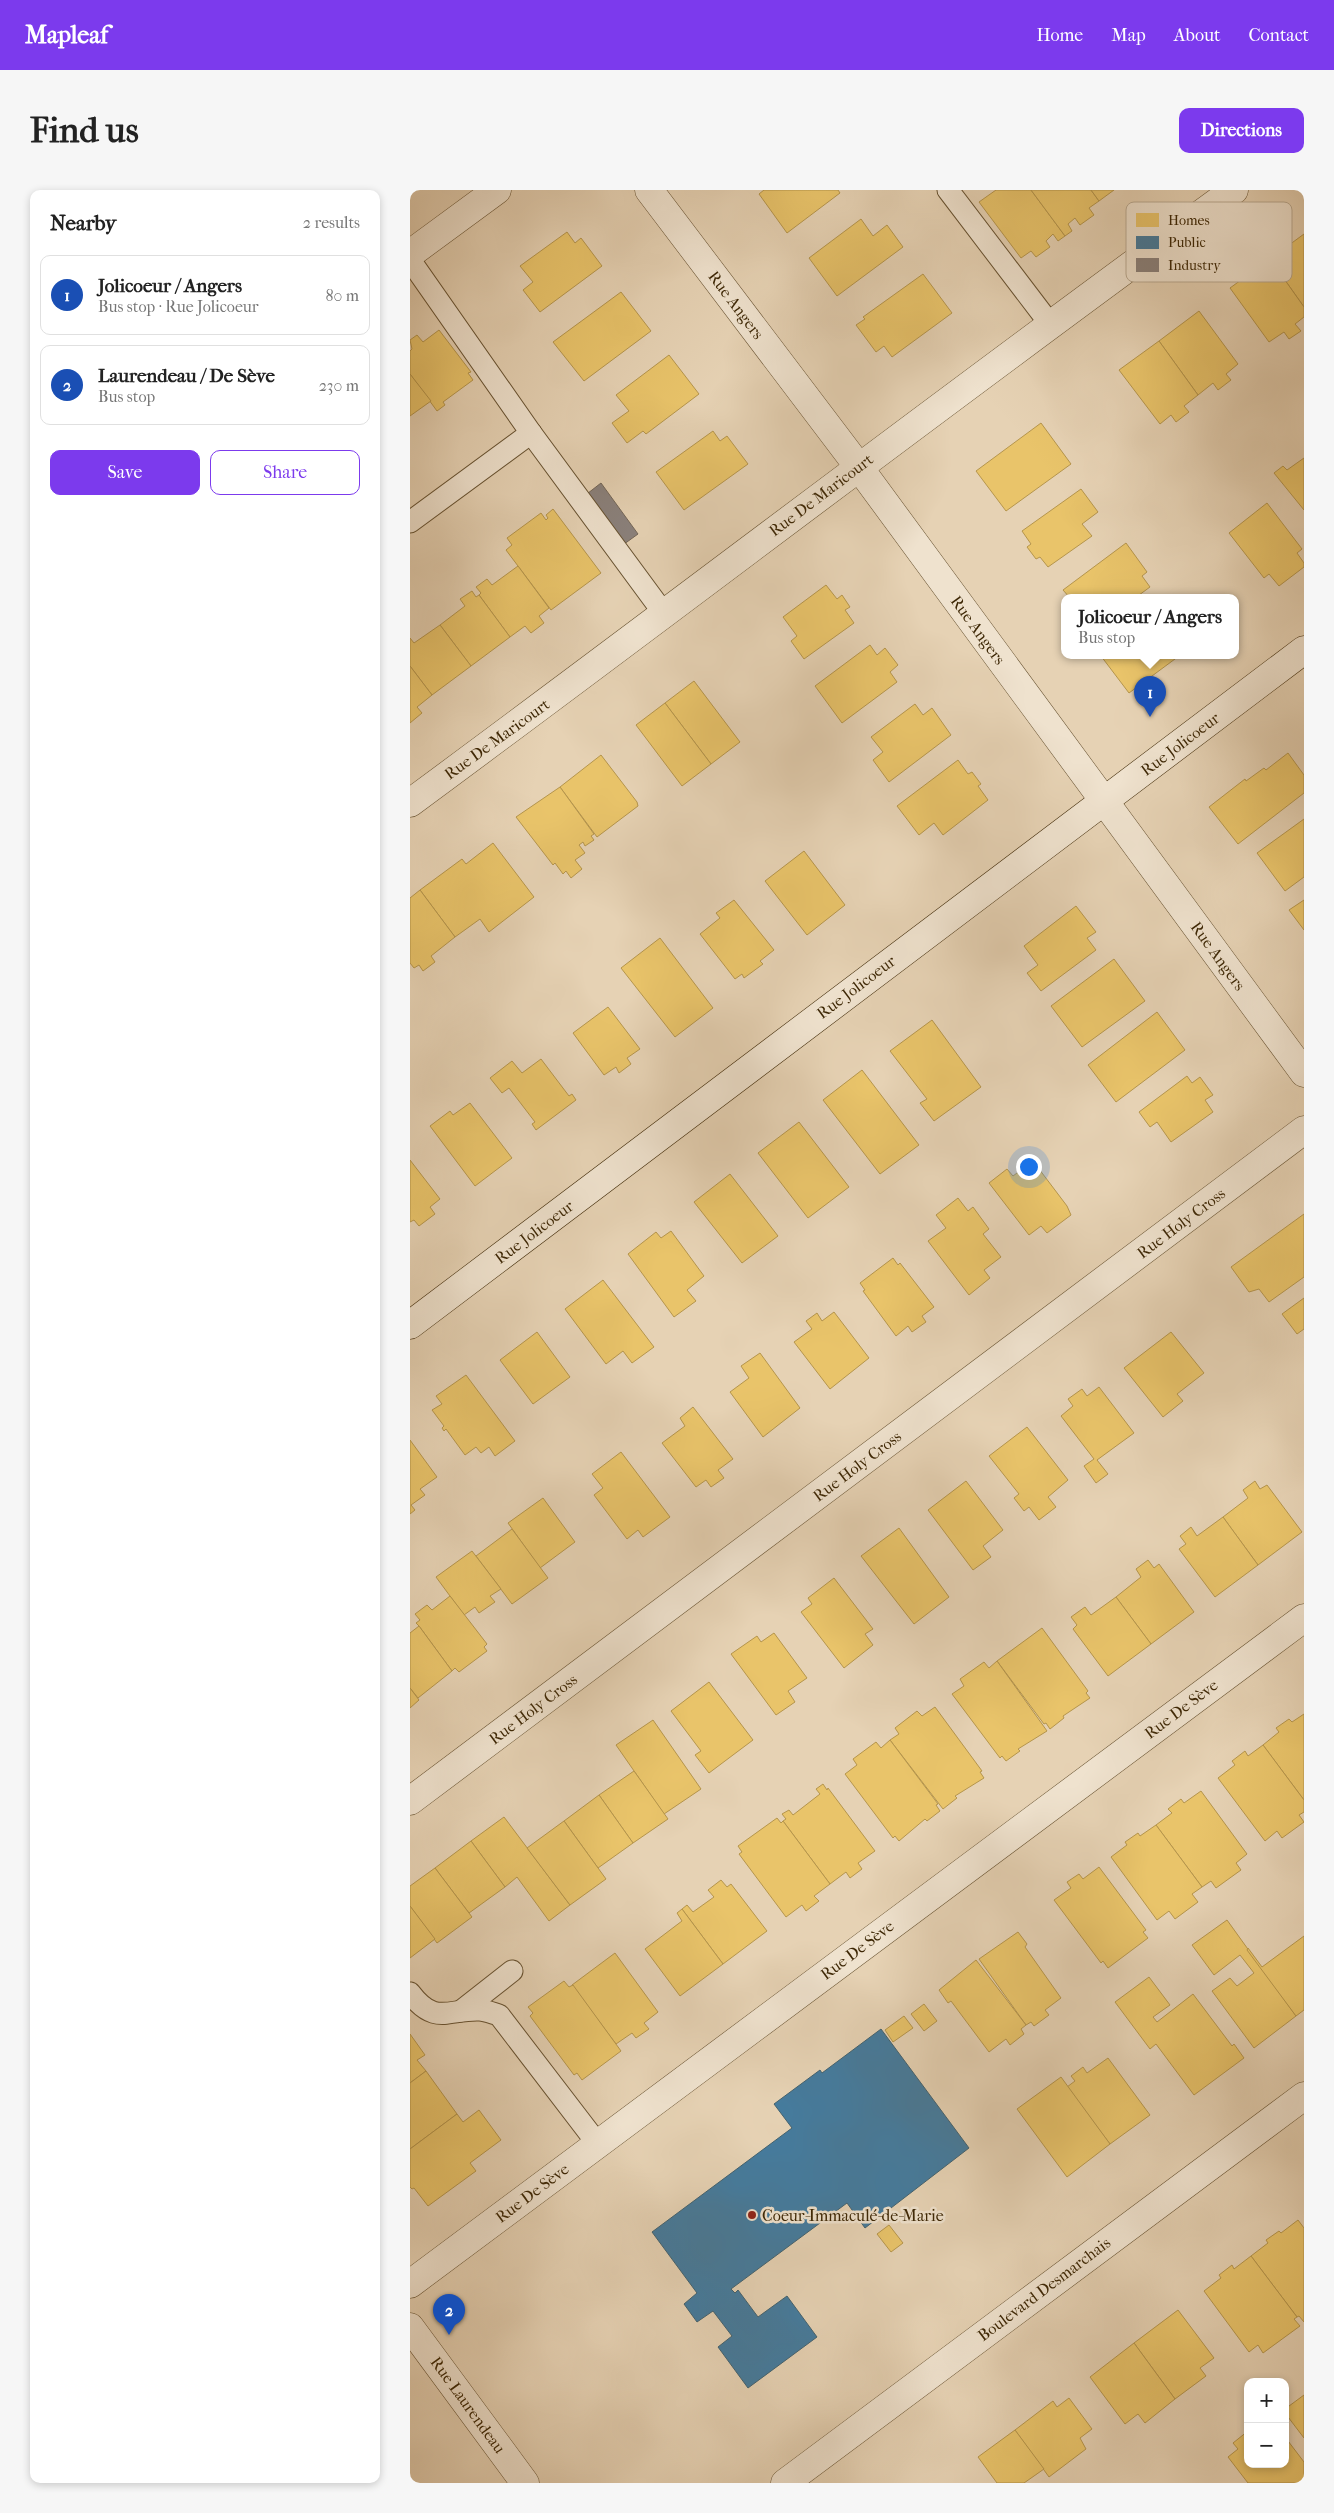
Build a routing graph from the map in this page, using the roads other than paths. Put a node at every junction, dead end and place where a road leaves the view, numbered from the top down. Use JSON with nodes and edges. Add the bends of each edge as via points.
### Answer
{"nodes":[{"id":1,"x":497,"y":190,"type":"edge"},
{"id":2,"x":649,"y":190,"type":"edge"},
{"id":3,"x":948,"y":190,"type":"edge"},
{"id":4,"x":1234,"y":190,"type":"edge"},
{"id":5,"x":1218,"y":202,"type":"edge"},
{"id":6,"x":410,"y":254,"type":"edge"},
{"id":7,"x":410,"y":260,"type":"edge"},
{"id":8,"x":1126,"y":269,"type":"edge"},
{"id":9,"x":1050,"y":324,"type":"junction"},
{"id":10,"x":531,"y":433,"type":"junction"},
{"id":11,"x":858,"y":466,"type":"junction"},
{"id":12,"x":410,"y":522,"type":"edge"},
{"id":13,"x":665,"y":615,"type":"junction"},
{"id":14,"x":1304,"y":650,"type":"edge"},
{"id":15,"x":1104,"y":802,"type":"junction"},
{"id":16,"x":410,"y":803,"type":"edge"},
{"id":17,"x":1304,"y":1073,"type":"edge"},
{"id":18,"x":1304,"y":1130,"type":"edge"},
{"id":19,"x":410,"y":1325,"type":"edge"},
{"id":20,"x":1304,"y":1618,"type":"edge"},
{"id":21,"x":410,"y":1801,"type":"edge"},
{"id":22,"x":512,"y":1971,"type":"dead end"},
{"id":23,"x":410,"y":1993,"type":"edge"},
{"id":24,"x":461,"y":2011,"type":"junction"},
{"id":25,"x":1304,"y":2096,"type":"edge"},
{"id":26,"x":597,"y":2143,"type":"junction"},
{"id":27,"x":410,"y":2284,"type":"edge"},
{"id":28,"x":410,"y":2327,"type":"edge"},
{"id":29,"x":525,"y":2483,"type":"edge"},
{"id":30,"x":785,"y":2483,"type":"edge"}],
"edges":[{"from":1,"to":6,"type":"street"},
{"from":2,"to":11,"type":"street","name":"Rue Angers"},
{"from":3,"to":9,"type":"lane"},
{"from":4,"to":5,"type":"street","name":"Rue De Maricourt"},
{"from":7,"to":10,"type":"lane"},
{"from":8,"to":9,"type":"street","name":"Rue De Maricourt"},
{"from":9,"to":11,"type":"street","name":"Rue De Maricourt"},
{"from":10,"to":12,"type":"lane"},
{"from":10,"to":13,"type":"lane"},
{"from":11,"to":13,"type":"street","name":"Rue De Maricourt"},
{"from":11,"to":15,"type":"street","name":"Rue Angers"},
{"from":13,"to":16,"type":"street","name":"Rue De Maricourt"},
{"from":14,"to":15,"type":"street","name":"Rue Jolicoeur"},
{"from":15,"to":17,"type":"street","name":"Rue Angers"},
{"from":15,"to":19,"type":"street","name":"Rue Jolicoeur"},
{"from":18,"to":21,"type":"street","name":"Rue Holy Cross"},
{"from":20,"to":26,"type":"street","name":"Rue De Sève"},
{"from":22,"to":24,"type":"lane"},
{"from":23,"to":24,"type":"lane","via":[[425,2008],[437,2014]]},
{"from":24,"to":26,"type":"lane","via":[[481,2010],[498,2015]]},
{"from":25,"to":30,"type":"street","name":"Boulevard Desmarchais"},
{"from":26,"to":27,"type":"street","name":"Rue De Sève"},
{"from":28,"to":29,"type":"street","name":"Rue Laurendeau"}]}
